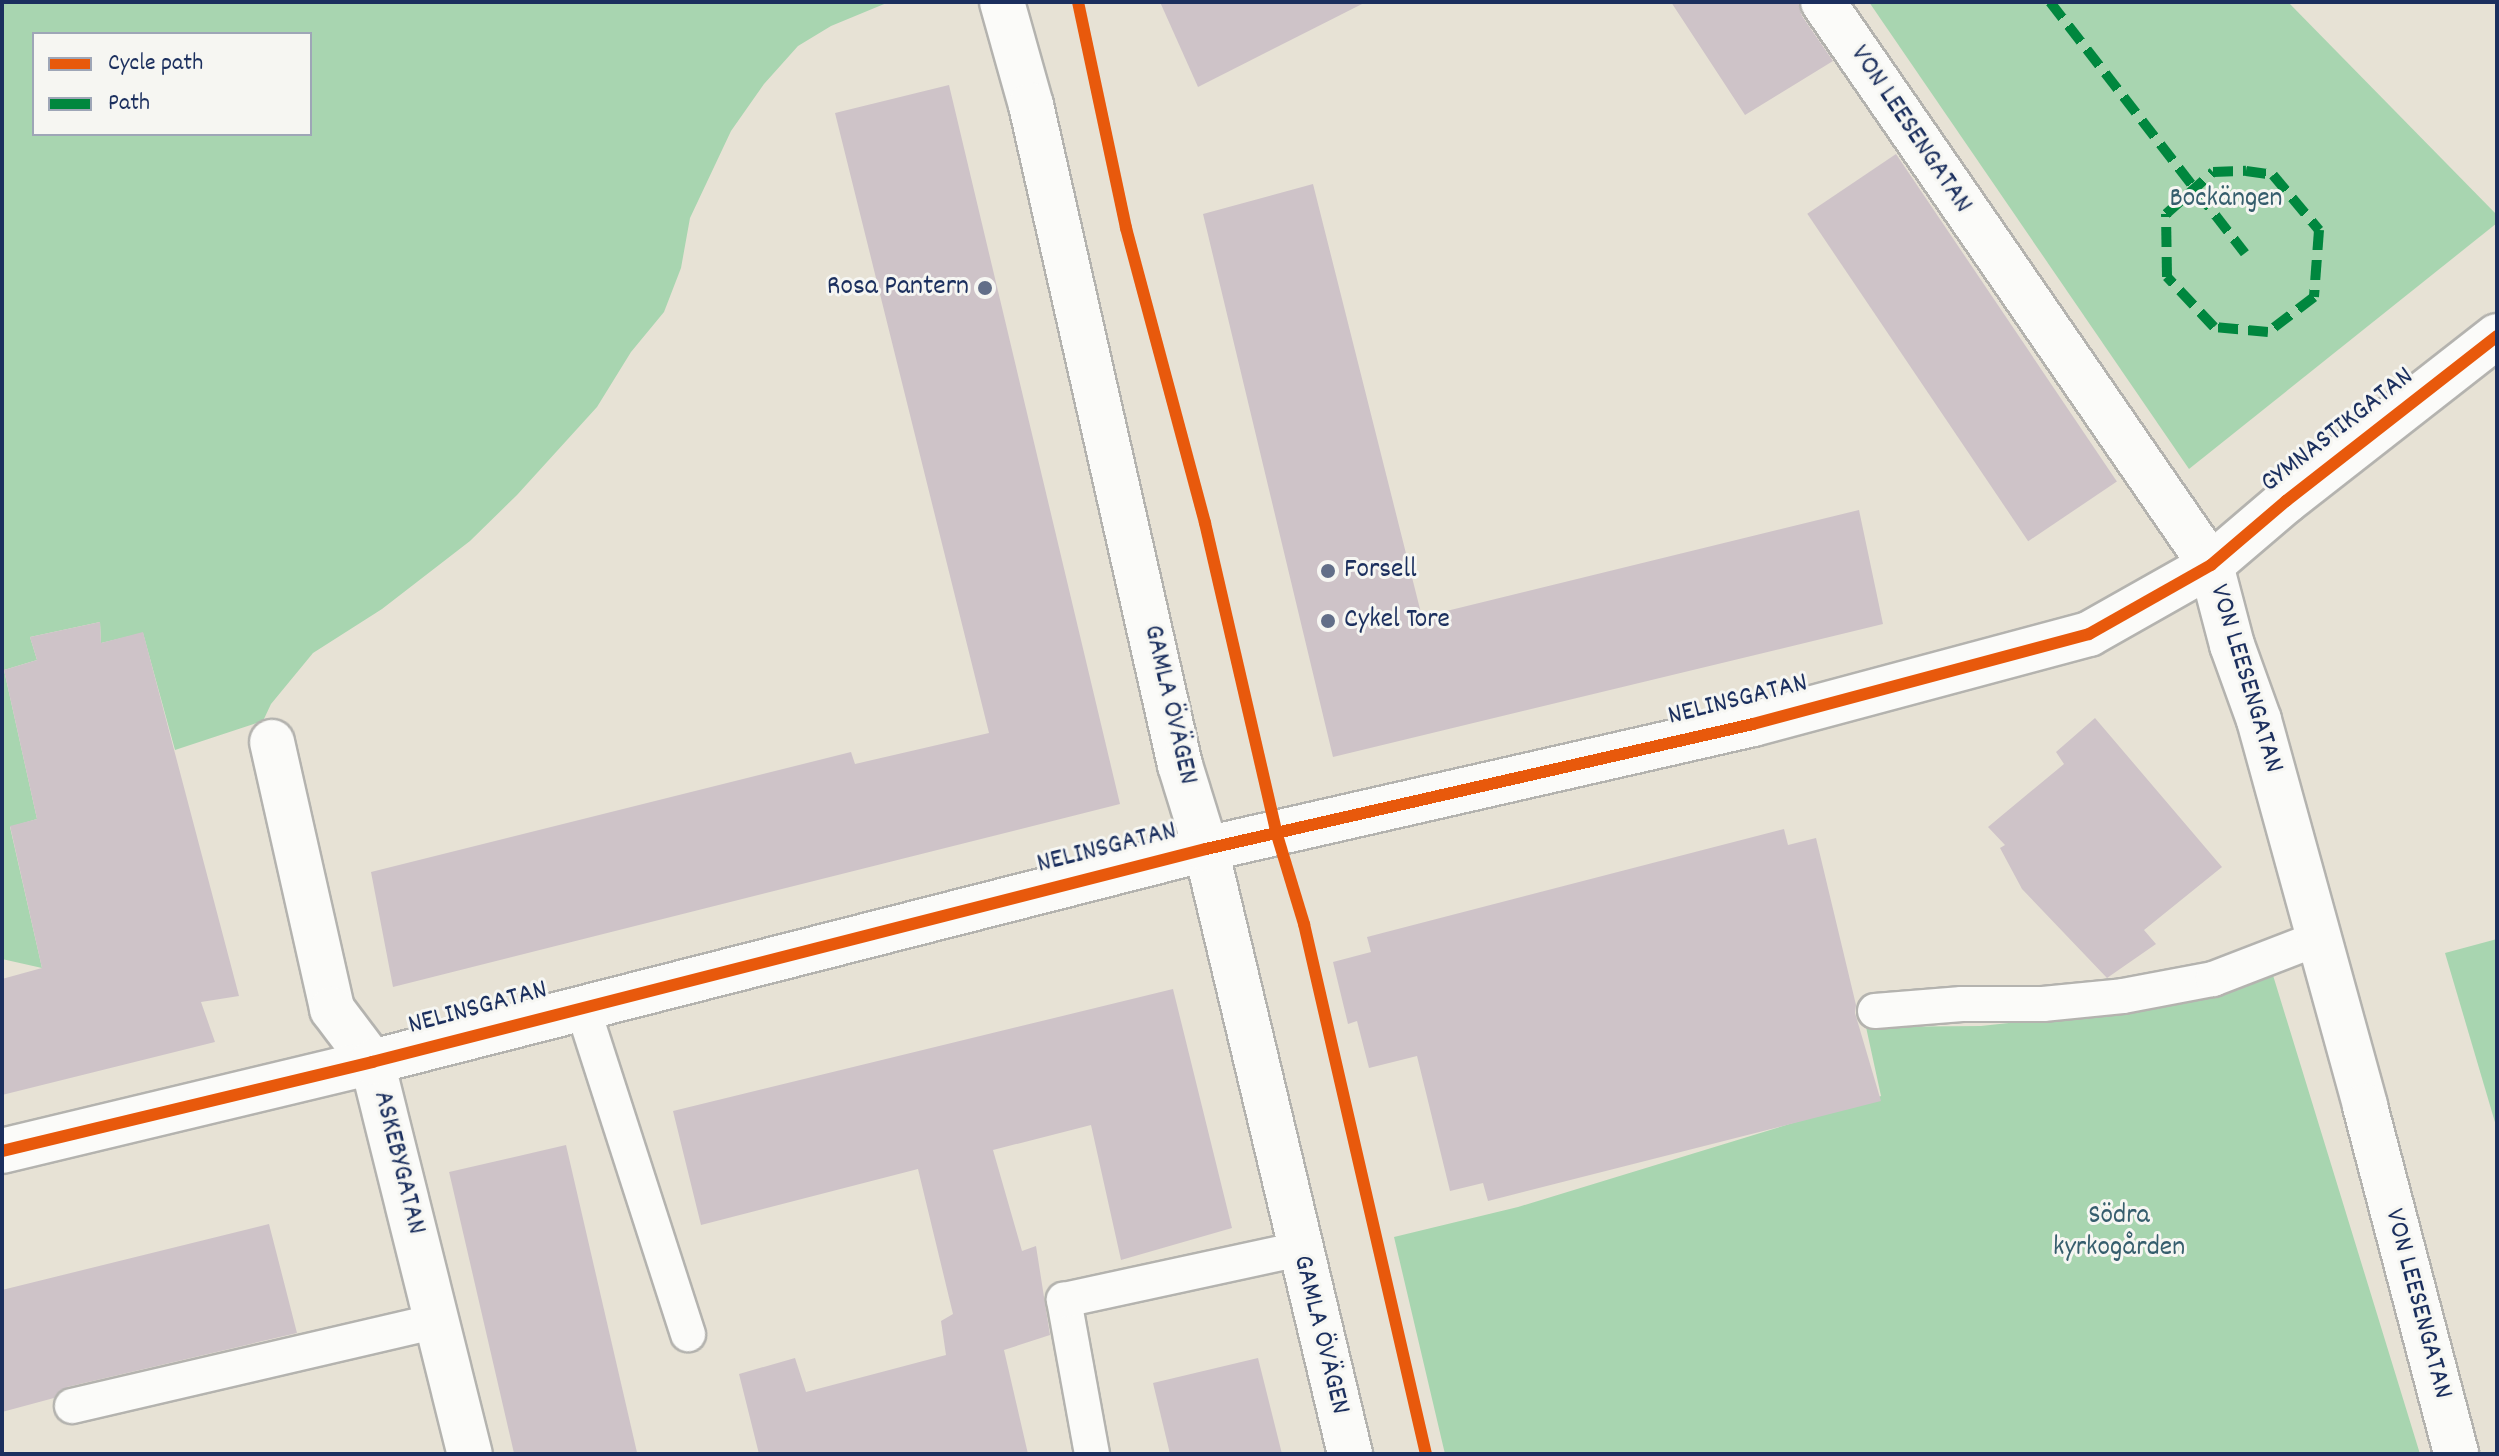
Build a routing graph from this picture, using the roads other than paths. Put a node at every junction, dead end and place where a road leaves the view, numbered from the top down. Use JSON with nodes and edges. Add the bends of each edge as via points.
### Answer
{"nodes":[{"id":1,"x":1002,"y":2,"type":"edge"},
{"id":2,"x":1823,"y":2,"type":"edge"},
{"id":3,"x":2497,"y":336,"type":"edge"},
{"id":4,"x":2211,"y":565,"type":"junction"},
{"id":5,"x":272,"y":742,"type":"dead end"},
{"id":6,"x":1206,"y":849,"type":"junction"},
{"id":7,"x":2319,"y":938,"type":"junction"},
{"id":8,"x":582,"y":1006,"type":"junction"},
{"id":9,"x":1875,"y":1011,"type":"dead end"},
{"id":10,"x":372,"y":1062,"type":"junction"},
{"id":11,"x":2,"y":1151,"type":"edge"},
{"id":12,"x":1299,"y":1249,"type":"junction"},
{"id":13,"x":438,"y":1321,"type":"junction"},
{"id":14,"x":688,"y":1334,"type":"dead end"},
{"id":15,"x":72,"y":1406,"type":"dead end"},
{"id":16,"x":470,"y":1454,"type":"edge"},
{"id":17,"x":1092,"y":1454,"type":"edge"},
{"id":18,"x":1350,"y":1454,"type":"edge"},
{"id":19,"x":2456,"y":1454,"type":"edge"}],
"edges":[{"from":1,"to":6,"type":"street","name":"GAMLA ÖVÄGEN","via":[[1031,105],[1180,765]]},
{"from":2,"to":4,"type":"street","name":"VON LEESENGATAN"},
{"from":3,"to":4,"type":"street","name":"GYMNASTIKGATAN"},
{"from":4,"to":6,"type":"street","name":"NELINSGATAN","via":[[2089,634],[1753,724]]},
{"from":4,"to":7,"type":"street","name":"VON LEESENGATAN"},
{"from":5,"to":10,"type":"street","name":"ASKEBYGATAN","via":[[332,1009]]},
{"from":6,"to":8,"type":"street","name":"NELINSGATAN"},
{"from":6,"to":12,"type":"street","name":"GAMLA ÖVÄGEN"},
{"from":7,"to":9,"type":"lane","via":[[2213,979],[2123,996]]},
{"from":7,"to":19,"type":"street","name":"VON LEESENGATAN"},
{"from":8,"to":10,"type":"street","name":"NELINSGATAN"},
{"from":8,"to":14,"type":"lane"},
{"from":10,"to":11,"type":"street","name":"NELINSGATAN"},
{"from":10,"to":13,"type":"street","name":"ASKEBYGATAN"},
{"from":12,"to":17,"type":"lane","via":[[1064,1300]]},
{"from":12,"to":18,"type":"street","name":"GAMLA ÖVÄGEN"},
{"from":13,"to":15,"type":"lane"},
{"from":13,"to":16,"type":"street","name":"ASKEBYGATAN"}]}
